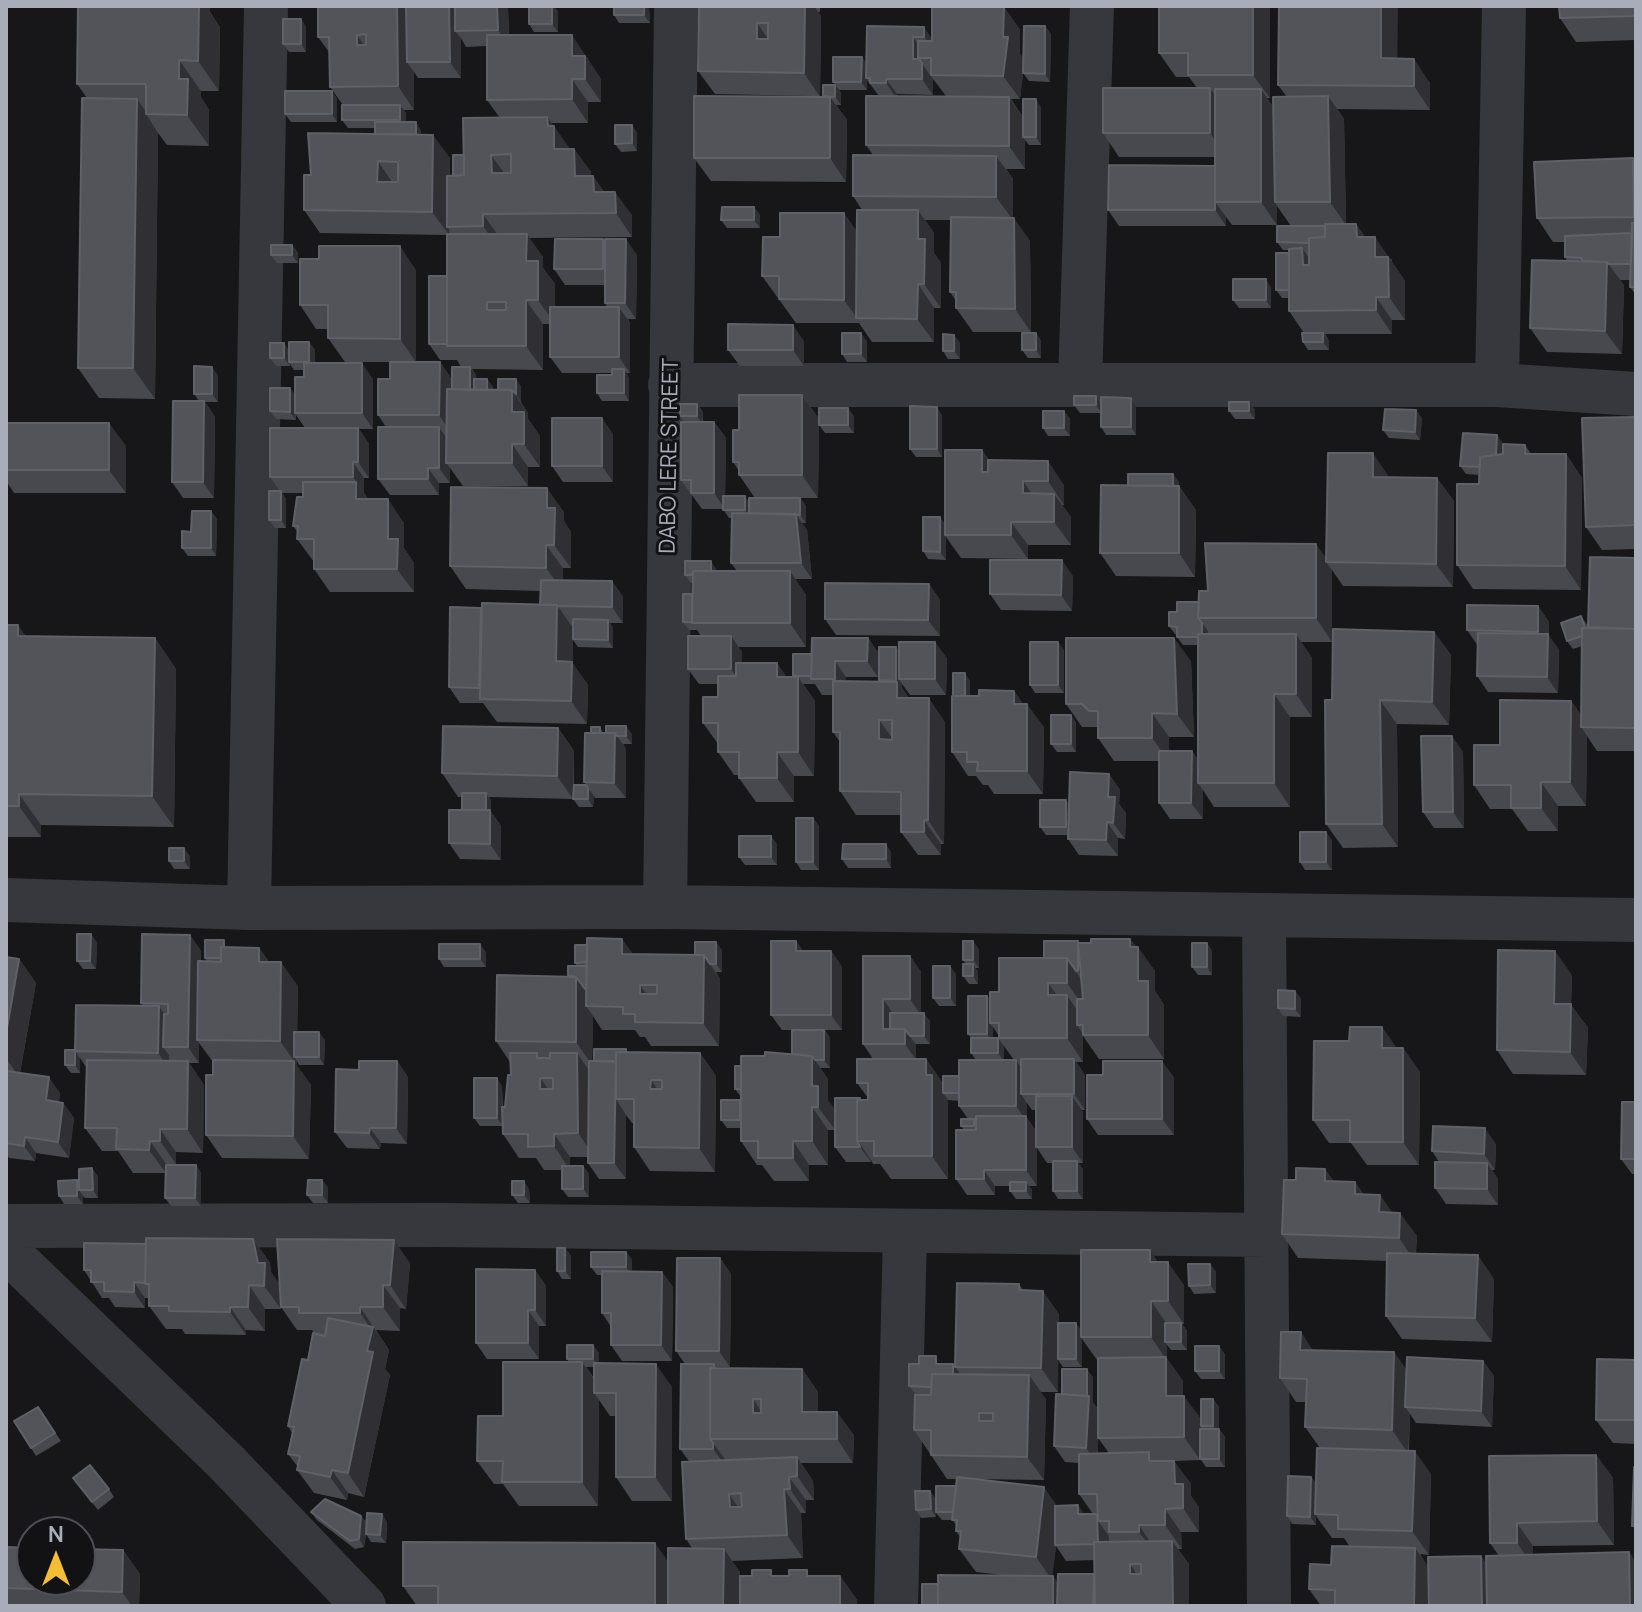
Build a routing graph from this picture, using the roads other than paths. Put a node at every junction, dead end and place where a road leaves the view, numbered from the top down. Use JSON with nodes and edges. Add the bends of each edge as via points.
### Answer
{"nodes":[{"id":1,"x":266,"y":6,"type":"edge"},
{"id":2,"x":676,"y":6,"type":"edge"},
{"id":3,"x":1092,"y":6,"type":"edge"},
{"id":4,"x":1504,"y":6,"type":"edge"},
{"id":5,"x":1080,"y":383,"type":"junction"},
{"id":6,"x":670,"y":385,"type":"junction"},
{"id":7,"x":1497,"y":385,"type":"junction"},
{"id":8,"x":1636,"y":394,"type":"edge"},
{"id":9,"x":6,"y":900,"type":"edge"},
{"id":10,"x":665,"y":907,"type":"junction"},
{"id":11,"x":249,"y":908,"type":"junction"},
{"id":12,"x":1264,"y":916,"type":"junction"},
{"id":13,"x":1636,"y":920,"type":"edge"},
{"id":14,"x":6,"y":1226,"type":"edge"},
{"id":15,"x":905,"y":1232,"type":"junction"},
{"id":16,"x":1264,"y":1235,"type":"junction"},
{"id":17,"x":6,"y":1250,"type":"edge"},
{"id":18,"x":364,"y":1606,"type":"edge"},
{"id":19,"x":896,"y":1606,"type":"edge"},
{"id":20,"x":1269,"y":1606,"type":"edge"}],
"edges":[{"from":1,"to":11,"type":"street"},
{"from":2,"to":6,"type":"street","name":"DABO LERE STREET"},
{"from":3,"to":5,"type":"street"},
{"from":4,"to":7,"type":"street"},
{"from":5,"to":6,"type":"street"},
{"from":5,"to":7,"type":"street"},
{"from":6,"to":10,"type":"street","name":"DABO LERE STREET"},
{"from":7,"to":8,"type":"street"},
{"from":9,"to":11,"type":"street"},
{"from":10,"to":11,"type":"street"},
{"from":10,"to":12,"type":"street"},
{"from":12,"to":13,"type":"street"},
{"from":12,"to":16,"type":"street"},
{"from":14,"to":15,"type":"street"},
{"from":15,"to":16,"type":"street"},
{"from":15,"to":19,"type":"street"},
{"from":16,"to":20,"type":"street"},
{"from":17,"to":18,"type":"street","via":[[226,1462]]}]}
